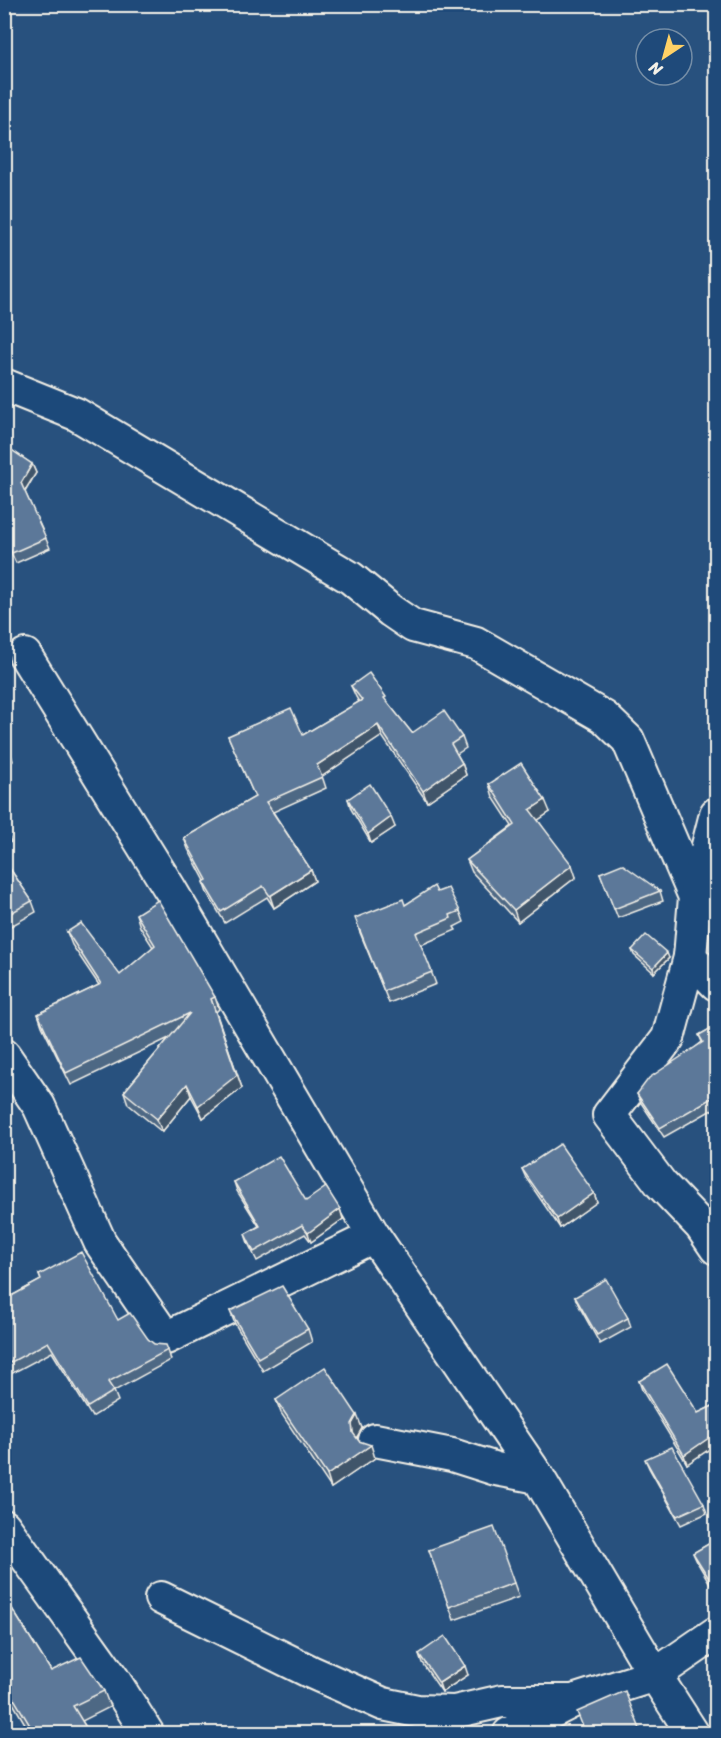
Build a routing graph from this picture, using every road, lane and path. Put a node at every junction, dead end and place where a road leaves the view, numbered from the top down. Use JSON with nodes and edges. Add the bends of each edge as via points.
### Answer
{"nodes":[{"id":1,"x":4,"y":385,"type":"edge"},
{"id":2,"x":26,"y":655,"type":"dead end"},
{"id":3,"x":717,"y":814,"type":"edge"},
{"id":4,"x":695,"y":897,"type":"junction"},
{"id":5,"x":690,"y":957,"type":"junction"},
{"id":6,"x":717,"y":984,"type":"edge"},
{"id":7,"x":4,"y":1055,"type":"edge"},
{"id":8,"x":374,"y":1236,"type":"junction"},
{"id":9,"x":717,"y":1248,"type":"edge"},
{"id":10,"x":375,"y":1440,"type":"dead end"},
{"id":11,"x":538,"y":1477,"type":"junction"},
{"id":12,"x":4,"y":1526,"type":"edge"},
{"id":13,"x":161,"y":1598,"type":"dead end"},
{"id":14,"x":717,"y":1634,"type":"edge"},
{"id":15,"x":655,"y":1676,"type":"junction"},
{"id":16,"x":573,"y":1701,"type":"junction"},
{"id":17,"x":148,"y":1734,"type":"edge"},
{"id":18,"x":509,"y":1734,"type":"edge"},
{"id":19,"x":693,"y":1734,"type":"edge"}],
"edges":[{"from":1,"to":4,"type":"street","via":[[76,414],[351,578],[413,626],[476,643],[604,717],[628,741]]},
{"from":2,"to":8,"type":"street","via":[[170,889]]},
{"from":3,"to":4,"type":"street"},
{"from":4,"to":5,"type":"street"},
{"from":5,"to":6,"type":"street"},
{"from":5,"to":9,"type":"street","via":[[668,1038],[609,1115],[661,1184]]},
{"from":7,"to":8,"type":"street","via":[[39,1106],[100,1242],[166,1338]]},
{"from":8,"to":11,"type":"street"},
{"from":10,"to":11,"type":"street"},
{"from":11,"to":15,"type":"street"},
{"from":12,"to":17,"type":"street"},
{"from":13,"to":16,"type":"street","via":[[383,1704],[417,1711],[454,1712],[502,1701]]},
{"from":14,"to":15,"type":"street"},
{"from":15,"to":16,"type":"street"},
{"from":15,"to":19,"type":"street"},
{"from":16,"to":18,"type":"street"}]}
